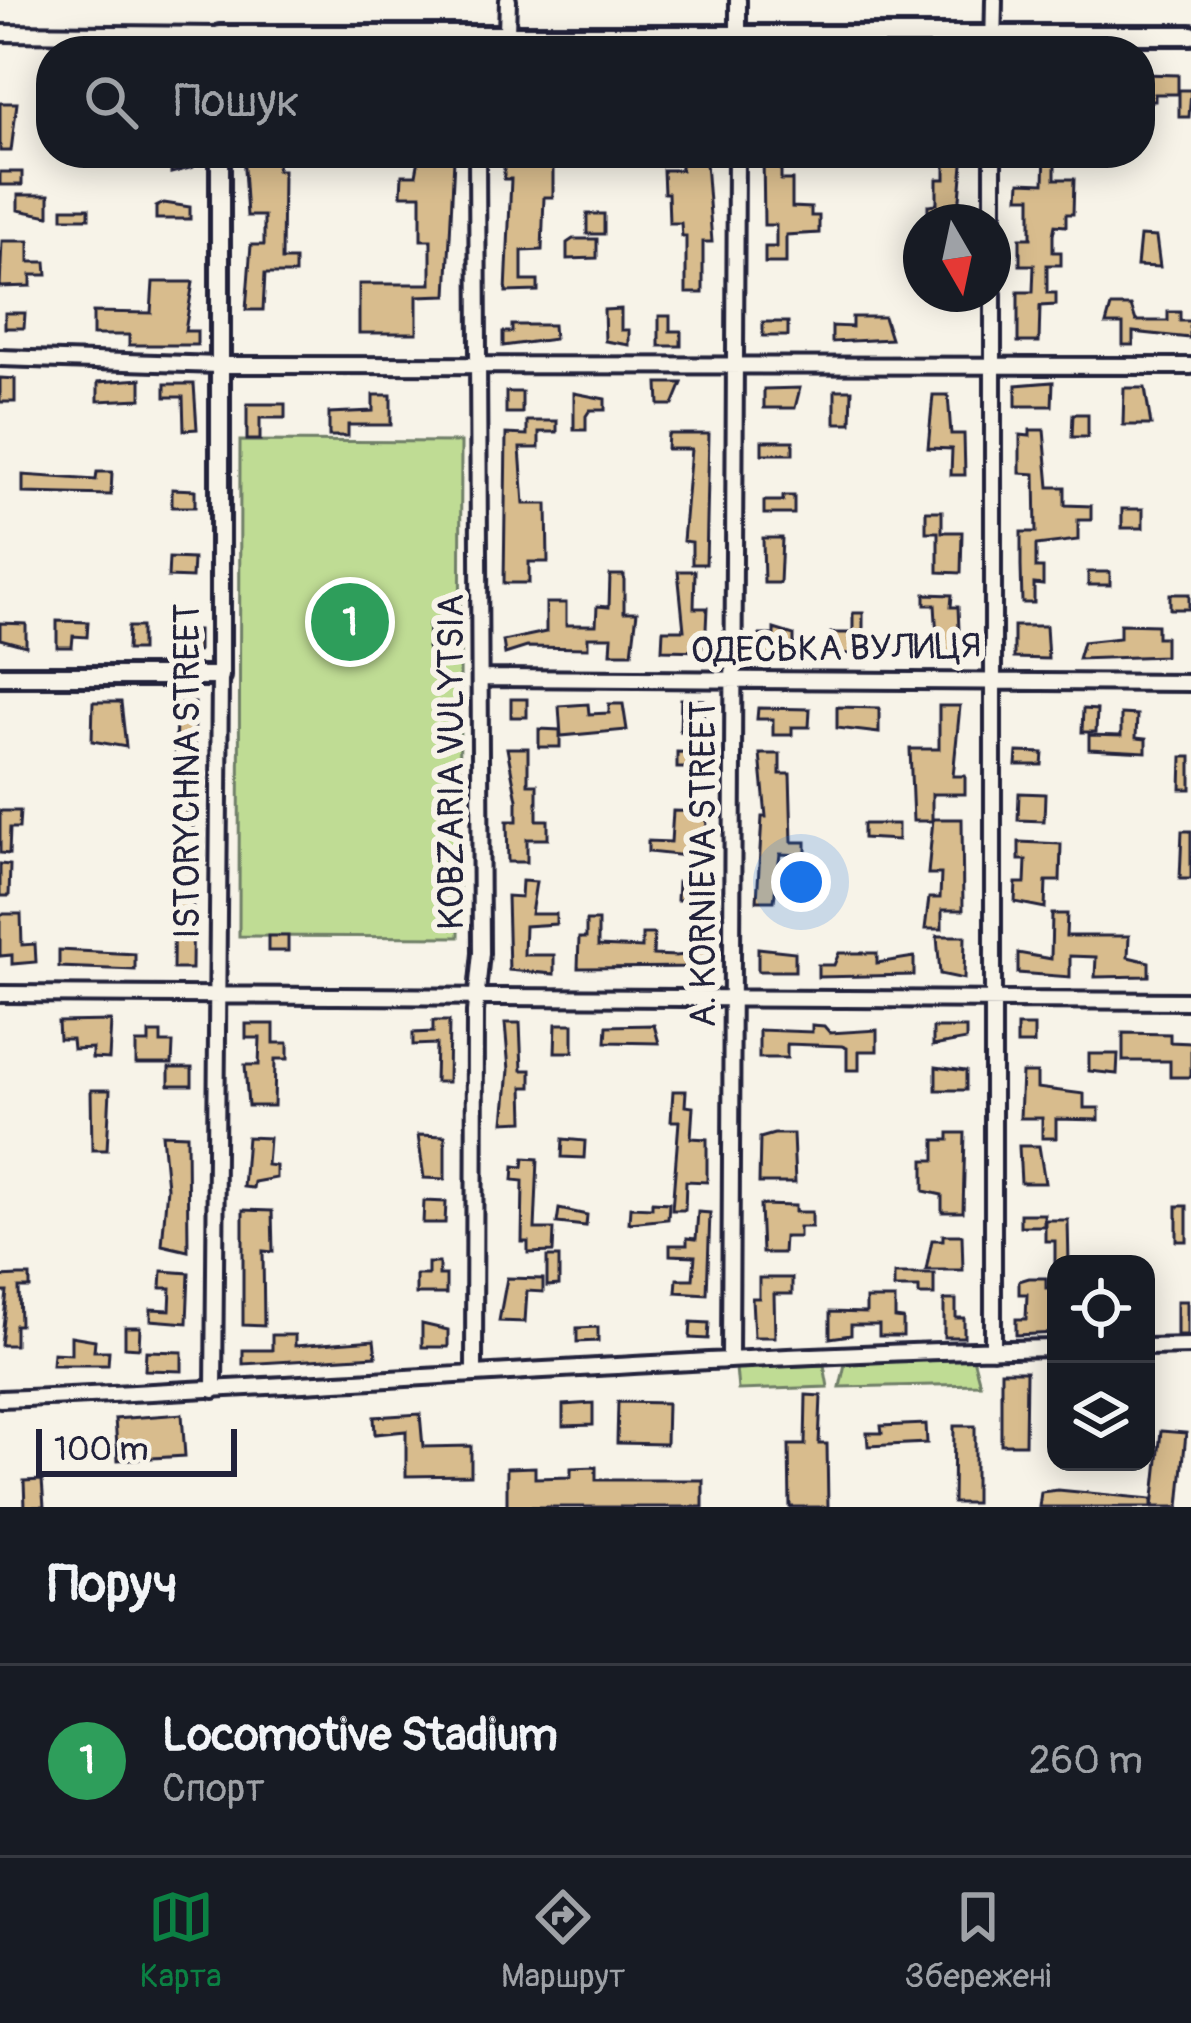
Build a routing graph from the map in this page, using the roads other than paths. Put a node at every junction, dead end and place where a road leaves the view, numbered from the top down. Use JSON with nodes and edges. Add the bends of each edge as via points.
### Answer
{"nodes":[{"id":1,"x":508,"y":0,"type":"edge"},
{"id":2,"x":738,"y":0,"type":"edge"},
{"id":3,"x":994,"y":0,"type":"edge"},
{"id":4,"x":478,"y":32,"type":"junction"},
{"id":5,"x":507,"y":32,"type":"junction"},
{"id":6,"x":0,"y":33,"type":"edge"},
{"id":7,"x":1191,"y":35,"type":"edge"},
{"id":8,"x":66,"y":36,"type":"edge"},
{"id":9,"x":384,"y":36,"type":"edge"},
{"id":10,"x":478,"y":36,"type":"edge"},
{"id":11,"x":599,"y":36,"type":"edge"},
{"id":12,"x":738,"y":36,"type":"edge"},
{"id":13,"x":993,"y":36,"type":"edge"},
{"id":14,"x":1155,"y":36,"type":"edge"},
{"id":15,"x":220,"y":168,"type":"edge"},
{"id":16,"x":477,"y":168,"type":"edge"},
{"id":17,"x":736,"y":168,"type":"edge"},
{"id":18,"x":993,"y":168,"type":"edge"},
{"id":19,"x":993,"y":204,"type":"edge"},
{"id":20,"x":993,"y":312,"type":"edge"},
{"id":21,"x":0,"y":358,"type":"edge"},
{"id":22,"x":219,"y":365,"type":"junction"},
{"id":23,"x":475,"y":365,"type":"junction"},
{"id":24,"x":733,"y":365,"type":"junction"},
{"id":25,"x":993,"y":366,"type":"junction"},
{"id":26,"x":1191,"y":366,"type":"edge"},
{"id":27,"x":0,"y":676,"type":"edge"},
{"id":28,"x":220,"y":676,"type":"junction"},
{"id":29,"x":992,"y":677,"type":"junction"},
{"id":30,"x":481,"y":678,"type":"junction"},
{"id":31,"x":733,"y":683,"type":"junction"},
{"id":32,"x":1191,"y":683,"type":"edge"},
{"id":33,"x":0,"y":994,"type":"edge"},
{"id":34,"x":217,"y":994,"type":"junction"},
{"id":35,"x":732,"y":996,"type":"junction"},
{"id":36,"x":476,"y":997,"type":"junction"},
{"id":37,"x":992,"y":1000,"type":"junction"},
{"id":38,"x":1191,"y":1001,"type":"edge"},
{"id":39,"x":1155,"y":1346,"type":"edge"},
{"id":40,"x":1191,"y":1346,"type":"edge"},
{"id":41,"x":1047,"y":1348,"type":"edge"},
{"id":42,"x":993,"y":1350,"type":"junction"},
{"id":43,"x":730,"y":1360,"type":"junction"},
{"id":44,"x":474,"y":1370,"type":"junction"},
{"id":45,"x":214,"y":1390,"type":"junction"},
{"id":46,"x":0,"y":1399,"type":"edge"}],
"edges":[{"from":1,"to":5,"type":"street"},
{"from":2,"to":12,"type":"street"},
{"from":3,"to":13,"type":"street"},
{"from":4,"to":5,"type":"street"},
{"from":4,"to":9,"type":"street"},
{"from":4,"to":10,"type":"street"},
{"from":5,"to":11,"type":"street"},
{"from":6,"to":8,"type":"street"},
{"from":7,"to":14,"type":"street"},
{"from":15,"to":22,"type":"street","name":"ISTORYCHNA STREET"},
{"from":16,"to":23,"type":"street","name":"KOBZARIA VULYTSIA"},
{"from":17,"to":24,"type":"street","name":"A. KORNIEVA STREET"},
{"from":18,"to":19,"type":"street"},
{"from":20,"to":25,"type":"street"},
{"from":21,"to":22,"type":"street"},
{"from":22,"to":23,"type":"street"},
{"from":22,"to":28,"type":"street","name":"ISTORYCHNA STREET"},
{"from":23,"to":24,"type":"street"},
{"from":23,"to":30,"type":"street","name":"KOBZARIA VULYTSIA"},
{"from":24,"to":25,"type":"street"},
{"from":24,"to":31,"type":"street","name":"A. KORNIEVA STREET"},
{"from":25,"to":26,"type":"street"},
{"from":25,"to":29,"type":"street"},
{"from":27,"to":28,"type":"street"},
{"from":28,"to":34,"type":"street","name":"ISTORYCHNA STREET"},
{"from":29,"to":31,"type":"street","name":"ОДЕСЬКА ВУЛИЦЯ"},
{"from":29,"to":32,"type":"street","name":"ОДЕСЬКА ВУЛИЦЯ"},
{"from":29,"to":37,"type":"street"},
{"from":30,"to":31,"type":"street","name":"ОДЕСЬКА ВУЛИЦЯ"},
{"from":30,"to":36,"type":"street","name":"KOBZARIA VULYTSIA"},
{"from":31,"to":35,"type":"street","name":"A. KORNIEVA STREET"},
{"from":33,"to":34,"type":"street"},
{"from":34,"to":36,"type":"street"},
{"from":34,"to":45,"type":"street","name":"ISTORYCHNA STREET"},
{"from":35,"to":36,"type":"street"},
{"from":35,"to":37,"type":"street"},
{"from":35,"to":43,"type":"street","name":"A. KORNIEVA STREET"},
{"from":36,"to":44,"type":"street","name":"KOBZARIA VULYTSIA"},
{"from":37,"to":38,"type":"street"},
{"from":37,"to":42,"type":"street"},
{"from":39,"to":40,"type":"street"},
{"from":41,"to":42,"type":"street"},
{"from":42,"to":43,"type":"street"},
{"from":43,"to":44,"type":"street"},
{"from":44,"to":45,"type":"street"},
{"from":45,"to":46,"type":"street"}]}
